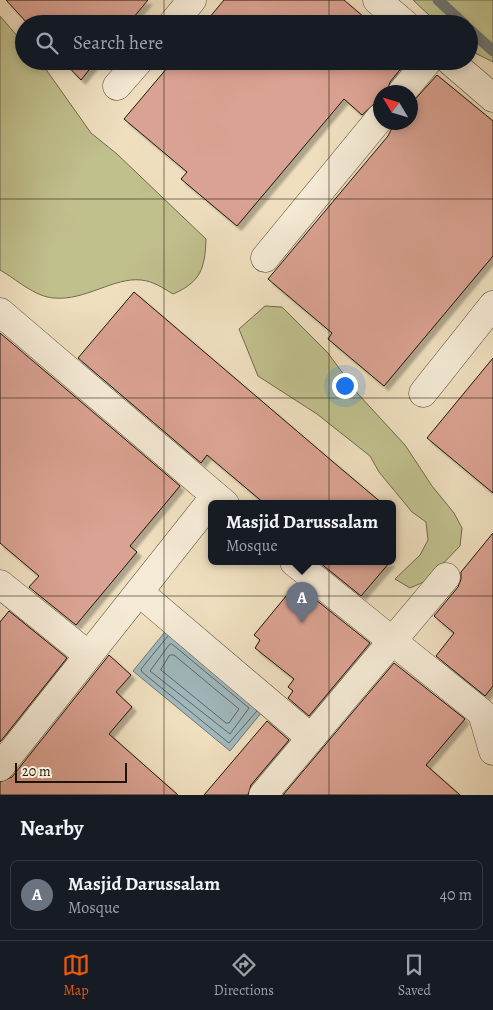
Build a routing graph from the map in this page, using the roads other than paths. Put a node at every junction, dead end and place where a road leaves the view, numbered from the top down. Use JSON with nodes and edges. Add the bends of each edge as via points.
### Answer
{"nodes":[{"id":1,"x":192,"y":0,"type":"edge"},
{"id":2,"x":377,"y":0,"type":"edge"},
{"id":3,"x":180,"y":15,"type":"edge"},
{"id":4,"x":394,"y":15,"type":"edge"},
{"id":5,"x":131,"y":70,"type":"edge"},
{"id":6,"x":420,"y":70,"type":"edge"},
{"id":7,"x":460,"y":70,"type":"edge"},
{"id":8,"x":408,"y":85,"type":"edge"},
{"id":9,"x":118,"y":86,"type":"dead end"},
{"id":10,"x":493,"y":98,"type":"edge"},
{"id":11,"x":373,"y":127,"type":"edge"},
{"id":12,"x":265,"y":258,"type":"dead end"},
{"id":13,"x":493,"y":305,"type":"edge"},
{"id":14,"x":0,"y":312,"type":"edge"},
{"id":15,"x":423,"y":393,"type":"dead end"},
{"id":16,"x":220,"y":500,"type":"edge"},
{"id":17,"x":208,"y":514,"type":"edge"},
{"id":18,"x":298,"y":565,"type":"edge"},
{"id":19,"x":446,"y":577,"type":"dead end"},
{"id":20,"x":0,"y":584,"type":"edge"},
{"id":21,"x":139,"y":592,"type":"junction"},
{"id":22,"x":392,"y":642,"type":"junction"},
{"id":23,"x":88,"y":655,"type":"junction"},
{"id":24,"x":311,"y":738,"type":"junction"},
{"id":25,"x":493,"y":751,"type":"edge"},
{"id":26,"x":0,"y":766,"type":"edge"},
{"id":27,"x":263,"y":795,"type":"edge"}],
"edges":[{"from":1,"to":3,"type":"street"},
{"from":2,"to":4,"type":"street"},
{"from":5,"to":9,"type":"street"},
{"from":6,"to":8,"type":"street"},
{"from":7,"to":10,"type":"street"},
{"from":11,"to":12,"type":"street"},
{"from":13,"to":15,"type":"street"},
{"from":14,"to":16,"type":"street"},
{"from":17,"to":21,"type":"street"},
{"from":18,"to":22,"type":"street"},
{"from":19,"to":22,"type":"street"},
{"from":20,"to":23,"type":"street"},
{"from":21,"to":23,"type":"street"},
{"from":21,"to":24,"type":"street"},
{"from":22,"to":24,"type":"street"},
{"from":22,"to":25,"type":"street","via":[[482,713]]},
{"from":23,"to":26,"type":"street"},
{"from":24,"to":27,"type":"street"}]}
